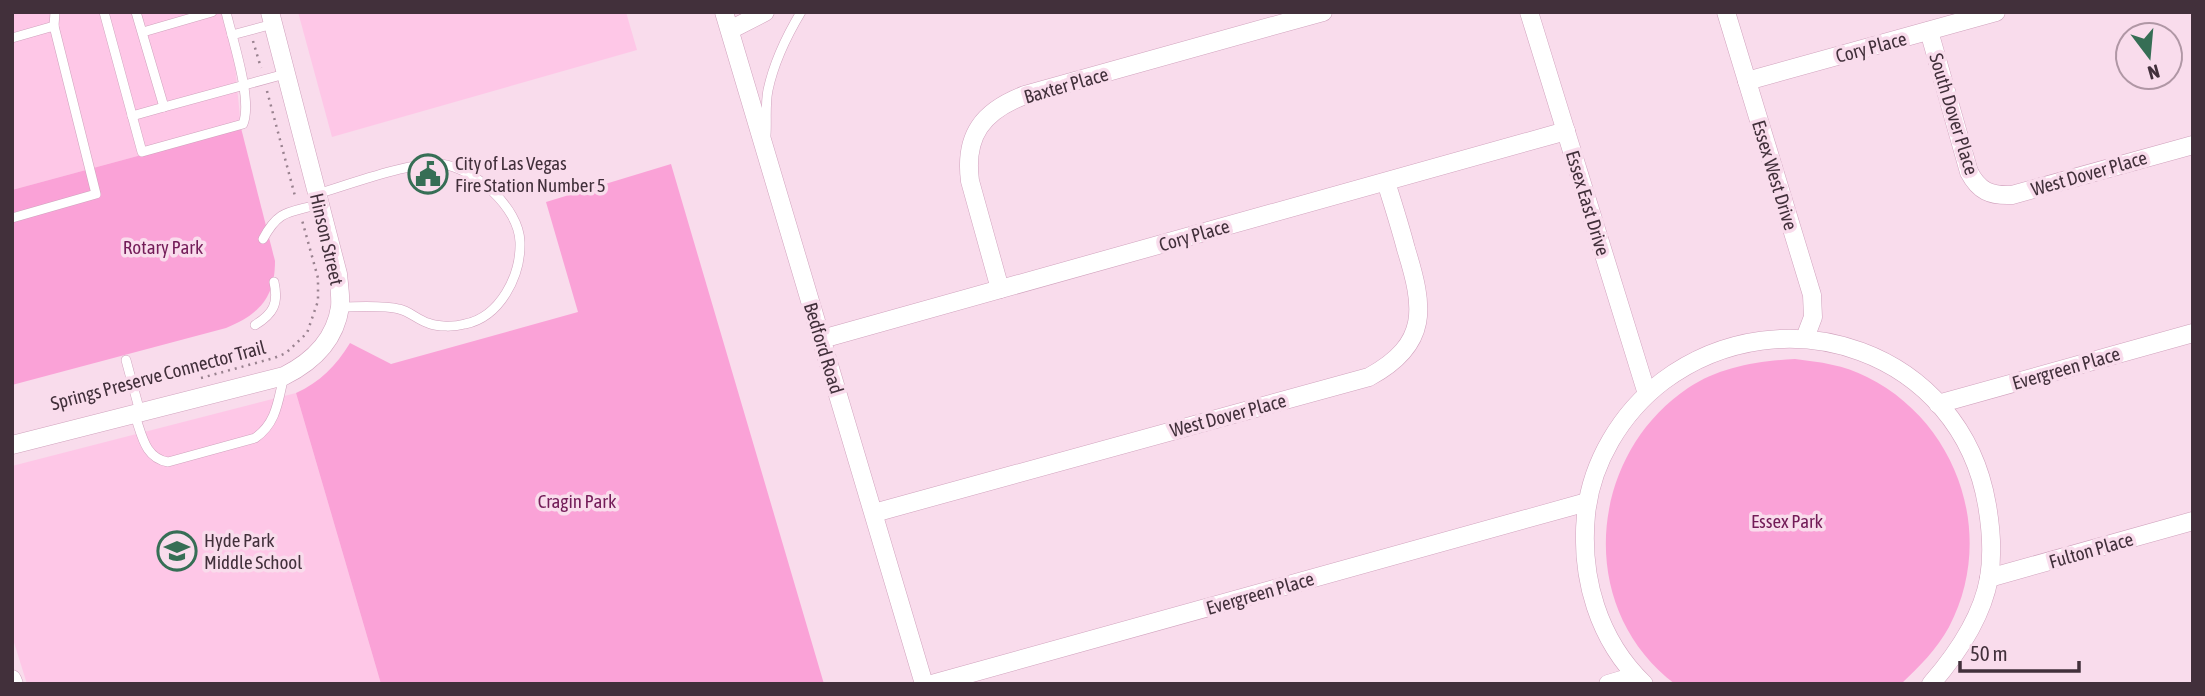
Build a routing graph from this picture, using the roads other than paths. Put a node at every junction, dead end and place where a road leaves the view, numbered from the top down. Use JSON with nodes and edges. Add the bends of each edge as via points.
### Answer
{"nodes":[{"id":1,"x":55,"y":12,"type":"edge"},
{"id":2,"x":104,"y":12,"type":"edge"},
{"id":3,"x":136,"y":12,"type":"edge"},
{"id":4,"x":212,"y":12,"type":"edge"},
{"id":5,"x":226,"y":12,"type":"edge"},
{"id":6,"x":724,"y":12,"type":"edge"},
{"id":7,"x":765,"y":12,"type":"edge"},
{"id":8,"x":801,"y":12,"type":"edge"},
{"id":9,"x":1323,"y":12,"type":"edge"},
{"id":10,"x":1529,"y":12,"type":"edge"},
{"id":11,"x":1726,"y":12,"type":"edge"},
{"id":12,"x":1996,"y":12,"type":"edge"},
{"id":13,"x":272,"y":18,"type":"edge"},
{"id":14,"x":54,"y":26,"type":"junction"},
{"id":15,"x":730,"y":30,"type":"junction"},
{"id":16,"x":1929,"y":31,"type":"junction"},
{"id":17,"x":143,"y":32,"type":"junction"},
{"id":18,"x":232,"y":35,"type":"junction"},
{"id":19,"x":12,"y":38,"type":"edge"},
{"id":20,"x":285,"y":74,"type":"junction"},
{"id":21,"x":1747,"y":81,"type":"junction"},
{"id":22,"x":244,"y":86,"type":"junction"},
{"id":23,"x":164,"y":107,"type":"junction"},
{"id":24,"x":132,"y":116,"type":"junction"},
{"id":25,"x":1566,"y":131,"type":"junction"},
{"id":26,"x":2193,"y":145,"type":"edge"},
{"id":27,"x":766,"y":155,"type":"junction"},
{"id":28,"x":1387,"y":181,"type":"junction"},
{"id":29,"x":1986,"y":193,"type":"joint"},
{"id":30,"x":318,"y":199,"type":"junction"},
{"id":31,"x":12,"y":218,"type":"edge"},
{"id":32,"x":263,"y":239,"type":"dead end"},
{"id":33,"x":274,"y":282,"type":"dead end"},
{"id":34,"x":1000,"y":289,"type":"junction"},
{"id":35,"x":340,"y":307,"type":"junction"},
{"id":36,"x":255,"y":326,"type":"dead end"},
{"id":37,"x":2193,"y":332,"type":"edge"},
{"id":38,"x":1805,"y":338,"type":"junction"},
{"id":39,"x":822,"y":339,"type":"junction"},
{"id":40,"x":126,"y":359,"type":"dead end"},
{"id":41,"x":284,"y":376,"type":"junction"},
{"id":42,"x":1647,"y":394,"type":"junction"},
{"id":43,"x":1938,"y":404,"type":"junction"},
{"id":44,"x":137,"y":412,"type":"junction"},
{"id":45,"x":12,"y":445,"type":"edge"},
{"id":46,"x":1587,"y":502,"type":"junction"},
{"id":47,"x":874,"y":513,"type":"junction"},
{"id":48,"x":2193,"y":522,"type":"edge"},
{"id":49,"x":1989,"y":578,"type":"junction"},
{"id":50,"x":12,"y":678,"type":"edge"},
{"id":51,"x":1639,"y":680,"type":"edge"},
{"id":52,"x":14,"y":684,"type":"edge"},
{"id":53,"x":924,"y":684,"type":"edge"},
{"id":54,"x":932,"y":684,"type":"edge"},
{"id":55,"x":1608,"y":684,"type":"edge"},
{"id":56,"x":1931,"y":684,"type":"edge"}],
"edges":[{"from":1,"to":14,"type":"lane"},
{"from":2,"to":24,"type":"lane"},
{"from":3,"to":17,"type":"lane"},
{"from":4,"to":17,"type":"lane"},
{"from":5,"to":18,"type":"lane"},
{"from":6,"to":15,"type":"street","name":"Bedford Road"},
{"from":7,"to":15,"type":"street"},
{"from":8,"to":27,"type":"lane","via":[[780,52],[768,92]]},
{"from":9,"to":34,"type":"street","name":"Baxter Place","via":[[1025,95],[991,113],[972,138],[968,167]]},
{"from":10,"to":25,"type":"street","name":"Essex East Drive"},
{"from":11,"to":21,"type":"street","name":"Essex West Drive"},
{"from":12,"to":16,"type":"street","name":"Cory Place"},
{"from":13,"to":18,"type":"lane"},
{"from":13,"to":20,"type":"street","name":"Hinson Street"},
{"from":14,"to":19,"type":"lane"},
{"from":14,"to":31,"type":"lane","via":[[96,194]]},
{"from":15,"to":27,"type":"street","name":"Bedford Road"},
{"from":16,"to":21,"type":"street","name":"Cory Place"},
{"from":16,"to":29,"type":"street","name":"South Dover Place","via":[[1969,172]]},
{"from":17,"to":23,"type":"lane"},
{"from":18,"to":22,"type":"lane"},
{"from":20,"to":22,"type":"lane"},
{"from":20,"to":30,"type":"street","name":"Hinson Street"},
{"from":21,"to":38,"type":"street","name":"Essex West Drive","via":[[1812,295],[1813,317]]},
{"from":22,"to":23,"type":"lane"},
{"from":22,"to":24,"type":"lane","via":[[247,116],[243,124],[155,149],[142,152]]},
{"from":23,"to":24,"type":"lane"},
{"from":25,"to":28,"type":"street","name":"Cory Place"},
{"from":25,"to":42,"type":"street","name":"Essex East Drive"},
{"from":26,"to":29,"type":"street","name":"West Dover Place","via":[[2012,195]]},
{"from":27,"to":39,"type":"street","name":"Bedford Road"},
{"from":28,"to":34,"type":"street","name":"Cory Place"},
{"from":28,"to":47,"type":"street","name":"West Dover Place","via":[[1420,306],[1402,354],[1387,367],[1369,377]]},
{"from":30,"to":32,"type":"lane","via":[[273,220]]},
{"from":30,"to":35,"type":"street","name":"Hinson Street","via":[[338,274]]},
{"from":30,"to":35,"type":"lane","via":[[422,164],[443,164],[492,188],[509,212],[520,241],[506,294],[484,316],[466,324],[429,324],[399,309]]},
{"from":33,"to":36,"type":"lane","via":[[275,308]]},
{"from":34,"to":39,"type":"street","name":"Cory Place"},
{"from":35,"to":41,"type":"street","name":"Hinson Street","via":[[331,336],[317,355]]},
{"from":37,"to":43,"type":"street","name":"Evergreen Place"},
{"from":38,"to":42,"type":"street","via":[[1777,337],[1729,346],[1685,365]]},
{"from":38,"to":43,"type":"street","via":[[1867,353],[1905,374]]},
{"from":39,"to":47,"type":"street","name":"Bedford Road"},
{"from":40,"to":44,"type":"lane"},
{"from":41,"to":44,"type":"street","name":"Hinson Street"},
{"from":41,"to":44,"type":"lane","via":[[268,430],[255,438],[168,462],[149,454]]},
{"from":42,"to":46,"type":"street","via":[[1613,438]]},
{"from":43,"to":49,"type":"street","via":[[1966,441],[1983,484],[1991,529]]},
{"from":44,"to":45,"type":"street","name":"Hinson Street"},
{"from":46,"to":51,"type":"street","via":[[1587,576],[1602,624]]},
{"from":46,"to":54,"type":"street","name":"Evergreen Place"},
{"from":47,"to":53,"type":"street","name":"Bedford Road"},
{"from":48,"to":49,"type":"street","name":"Fulton Place"},
{"from":49,"to":56,"type":"street","via":[[1968,634]]},
{"from":50,"to":52,"type":"street"},
{"from":51,"to":55,"type":"street"}]}
